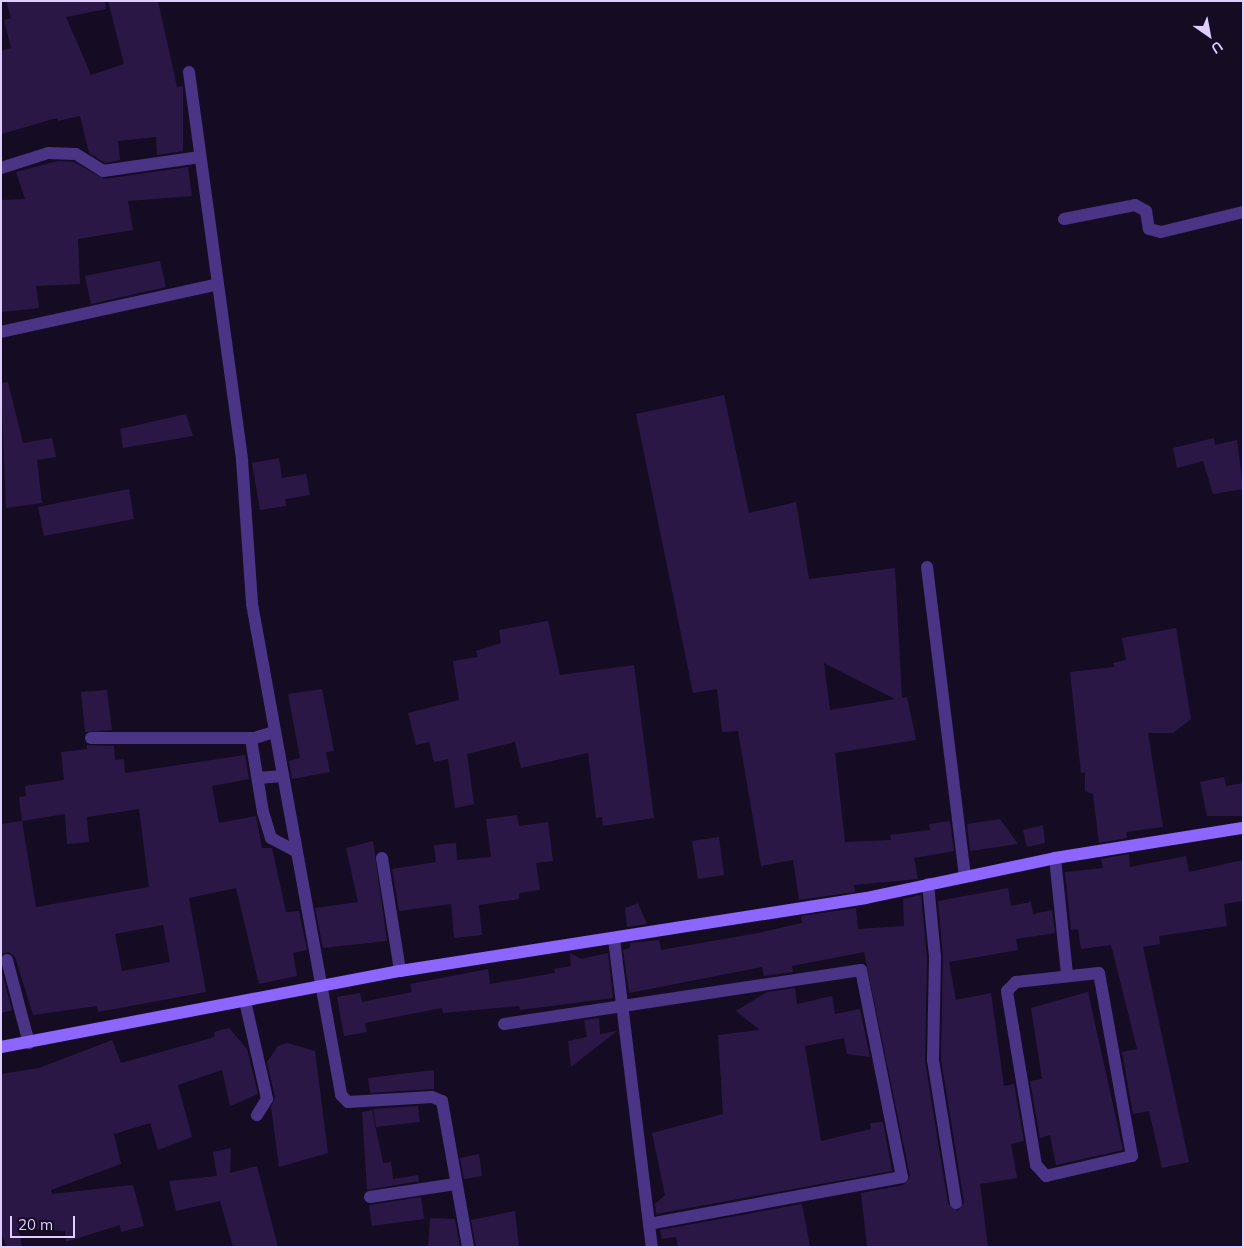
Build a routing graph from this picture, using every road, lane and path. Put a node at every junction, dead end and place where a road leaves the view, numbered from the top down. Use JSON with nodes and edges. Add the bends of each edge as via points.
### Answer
{"nodes":[{"id":1,"x":189,"y":72,"type":"dead end"},
{"id":2,"x":200,"y":157,"type":"junction"},
{"id":3,"x":1,"y":168,"type":"edge"},
{"id":4,"x":1243,"y":212,"type":"edge"},
{"id":5,"x":1064,"y":219,"type":"dead end"},
{"id":6,"x":215,"y":285,"type":"junction"},
{"id":7,"x":1,"y":332,"type":"edge"},
{"id":8,"x":927,"y":567,"type":"dead end"},
{"id":9,"x":262,"y":734,"type":"junction"},
{"id":10,"x":91,"y":738,"type":"dead end"},
{"id":11,"x":269,"y":777,"type":"junction"},
{"id":12,"x":1243,"y":828,"type":"edge"},
{"id":13,"x":292,"y":849,"type":"junction"},
{"id":14,"x":382,"y":858,"type":"dead end"},
{"id":15,"x":1055,"y":858,"type":"junction"},
{"id":16,"x":965,"y":876,"type":"junction"},
{"id":17,"x":928,"y":884,"type":"junction"},
{"id":18,"x":614,"y":939,"type":"junction"},
{"id":19,"x":7,"y":960,"type":"dead end"},
{"id":20,"x":400,"y":971,"type":"junction"},
{"id":21,"x":1066,"y":971,"type":"junction"},
{"id":22,"x":323,"y":987,"type":"junction"},
{"id":23,"x":245,"y":1001,"type":"junction"},
{"id":24,"x":622,"y":1001,"type":"junction"},
{"id":25,"x":504,"y":1024,"type":"dead end"},
{"id":26,"x":29,"y":1043,"type":"junction"},
{"id":27,"x":1,"y":1048,"type":"edge"},
{"id":28,"x":257,"y":1115,"type":"dead end"},
{"id":29,"x":455,"y":1184,"type":"junction"},
{"id":30,"x":370,"y":1197,"type":"dead end"},
{"id":31,"x":956,"y":1203,"type":"dead end"},
{"id":32,"x":649,"y":1224,"type":"junction"},
{"id":33,"x":468,"y":1247,"type":"edge"},
{"id":34,"x":652,"y":1247,"type":"edge"}],
"edges":[{"from":1,"to":2,"type":"street"},
{"from":2,"to":3,"type":"street","via":[[103,171],[76,154],[48,153]]},
{"from":2,"to":6,"type":"street"},
{"from":4,"to":5,"type":"street","via":[[1161,232],[1149,229],[1146,211],[1135,205]]},
{"from":6,"to":7,"type":"street"},
{"from":6,"to":9,"type":"street","via":[[242,460]]},
{"from":8,"to":16,"type":"street"},
{"from":9,"to":10,"type":"street"},
{"from":9,"to":11,"type":"street"},
{"from":9,"to":11,"type":"street"},
{"from":11,"to":13,"type":"street"},
{"from":11,"to":13,"type":"street","via":[[264,817],[275,841]]},
{"from":12,"to":15,"type":"street"},
{"from":13,"to":22,"type":"street"},
{"from":14,"to":20,"type":"street"},
{"from":15,"to":16,"type":"street"},
{"from":15,"to":21,"type":"street"},
{"from":16,"to":17,"type":"street"},
{"from":17,"to":18,"type":"street"},
{"from":17,"to":31,"type":"street","via":[[935,957],[933,1060]]},
{"from":18,"to":20,"type":"street"},
{"from":18,"to":24,"type":"street"},
{"from":19,"to":26,"type":"street"},
{"from":20,"to":22,"type":"street"},
{"from":21,"to":21,"type":"street","via":[[1016,982],[1007,991],[1036,1165],[1046,1176],[1132,1156],[1102,977],[1099,973]]},
{"from":22,"to":23,"type":"street"},
{"from":22,"to":29,"type":"street","via":[[344,1100],[438,1098],[444,1104]]},
{"from":23,"to":26,"type":"street"},
{"from":23,"to":28,"type":"street","via":[[267,1099]]},
{"from":24,"to":25,"type":"street"},
{"from":24,"to":32,"type":"street"},
{"from":24,"to":32,"type":"street","via":[[859,968],[864,974],[903,1173],[896,1179],[814,1190]]},
{"from":26,"to":27,"type":"street"},
{"from":29,"to":30,"type":"street"},
{"from":29,"to":33,"type":"street"},
{"from":32,"to":34,"type":"street"}]}
